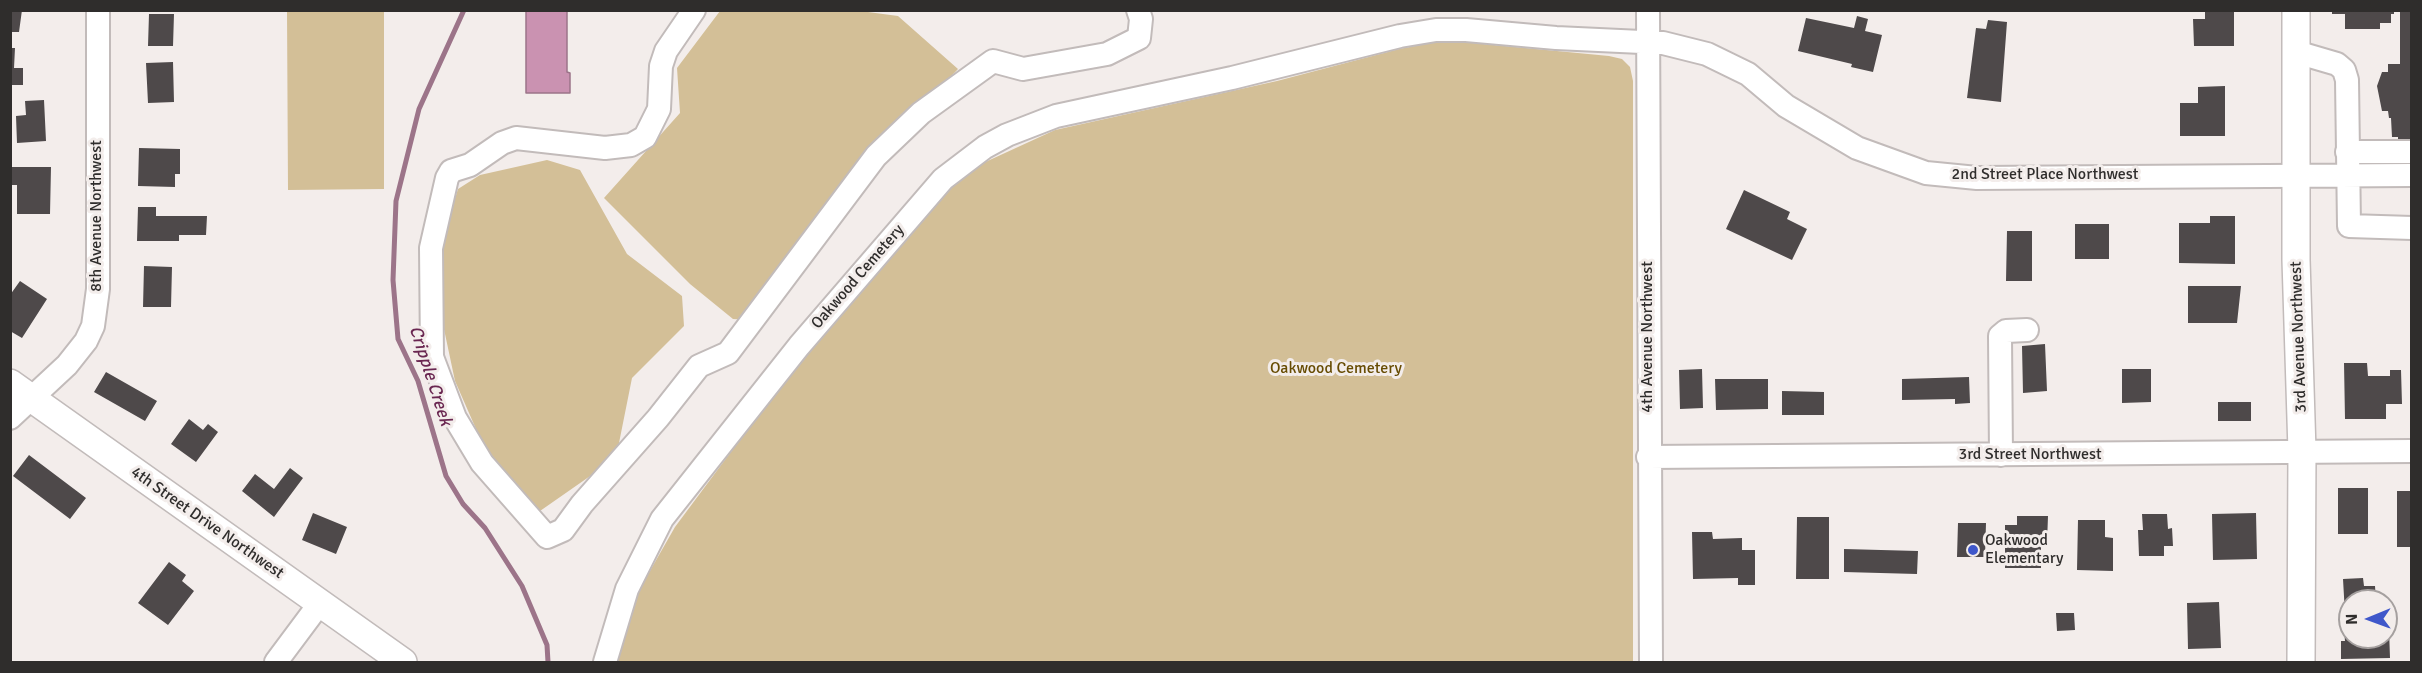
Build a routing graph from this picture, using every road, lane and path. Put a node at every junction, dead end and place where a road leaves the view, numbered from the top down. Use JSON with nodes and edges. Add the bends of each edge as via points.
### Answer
{"nodes":[{"id":1,"x":98,"y":10,"type":"edge"},
{"id":2,"x":694,"y":10,"type":"edge"},
{"id":3,"x":1138,"y":10,"type":"edge"},
{"id":4,"x":1648,"y":10,"type":"edge"},
{"id":5,"x":2296,"y":10,"type":"edge"},
{"id":6,"x":1648,"y":44,"type":"junction"},
{"id":7,"x":2296,"y":52,"type":"junction"},
{"id":8,"x":2347,"y":152,"type":"junction"},
{"id":9,"x":2412,"y":152,"type":"edge"},
{"id":10,"x":2347,"y":175,"type":"junction"},
{"id":11,"x":2412,"y":175,"type":"edge"},
{"id":12,"x":2296,"y":176,"type":"junction"},
{"id":13,"x":2412,"y":228,"type":"edge"},
{"id":14,"x":2027,"y":330,"type":"dead end"},
{"id":15,"x":10,"y":383,"type":"edge"},
{"id":16,"x":33,"y":399,"type":"junction"},
{"id":17,"x":10,"y":418,"type":"edge"},
{"id":18,"x":2302,"y":451,"type":"junction"},
{"id":19,"x":2412,"y":451,"type":"edge"},
{"id":20,"x":2001,"y":455,"type":"junction"},
{"id":21,"x":1648,"y":457,"type":"junction"},
{"id":22,"x":320,"y":603,"type":"junction"},
{"id":23,"x":276,"y":663,"type":"edge"},
{"id":24,"x":403,"y":663,"type":"edge"},
{"id":25,"x":605,"y":663,"type":"edge"},
{"id":26,"x":1651,"y":663,"type":"edge"},
{"id":27,"x":2301,"y":663,"type":"edge"}],
"edges":[{"from":1,"to":16,"type":"street","name":"8th Avenue Northwest","via":[[97,309],[86,341]]},
{"from":2,"to":3,"type":"street","via":[[666,51],[658,109],[645,137],[631,145],[605,148],[516,138],[470,165],[451,171],[447,178],[431,248],[432,357],[455,417],[482,463],[548,537],[563,530],[699,366],[729,353],[876,156],[921,113],[993,62],[1023,69],[1115,50],[1139,39]]},
{"from":4,"to":6,"type":"street","name":"4th Avenue Northwest"},
{"from":5,"to":7,"type":"main road","name":"3rd Avenue Northwest"},
{"from":6,"to":12,"type":"street","name":"2nd Street Place Northwest","via":[[1685,47],[1728,63],[1822,129],[1857,148],[1926,173],[1977,178]]},
{"from":6,"to":21,"type":"street","name":"4th Avenue Northwest"},
{"from":6,"to":25,"type":"street","name":"Oakwood Cemetery","via":[[1466,30],[1409,34],[1056,116],[985,147],[943,179],[863,270],[662,519],[627,589]]},
{"from":7,"to":8,"type":"street","via":[[2325,59],[2344,70]]},
{"from":7,"to":12,"type":"main road","name":"3rd Avenue Northwest"},
{"from":8,"to":9,"type":"street"},
{"from":8,"to":10,"type":"street"},
{"from":10,"to":11,"type":"street","name":"2nd Street Place Northwest"},
{"from":10,"to":12,"type":"street","name":"2nd Street Place Northwest"},
{"from":10,"to":13,"type":"street","via":[[2349,226]]},
{"from":12,"to":18,"type":"main road","name":"3rd Avenue Northwest"},
{"from":14,"to":20,"type":"street","via":[[2006,331],[2000,336]]},
{"from":15,"to":16,"type":"main road","name":"4th Street Drive Northwest"},
{"from":16,"to":17,"type":"street","name":"8th Avenue Northwest"},
{"from":16,"to":22,"type":"main road","name":"4th Street Drive Northwest"},
{"from":18,"to":19,"type":"street","name":"3rd Street Northwest"},
{"from":18,"to":20,"type":"street","name":"3rd Street Northwest"},
{"from":18,"to":27,"type":"main road","name":"3rd Avenue Northwest"},
{"from":20,"to":21,"type":"street","name":"3rd Street Northwest"},
{"from":21,"to":26,"type":"street","name":"4th Avenue Northwest"},
{"from":22,"to":23,"type":"street"},
{"from":22,"to":24,"type":"main road","name":"4th Street Drive Northwest"}]}
